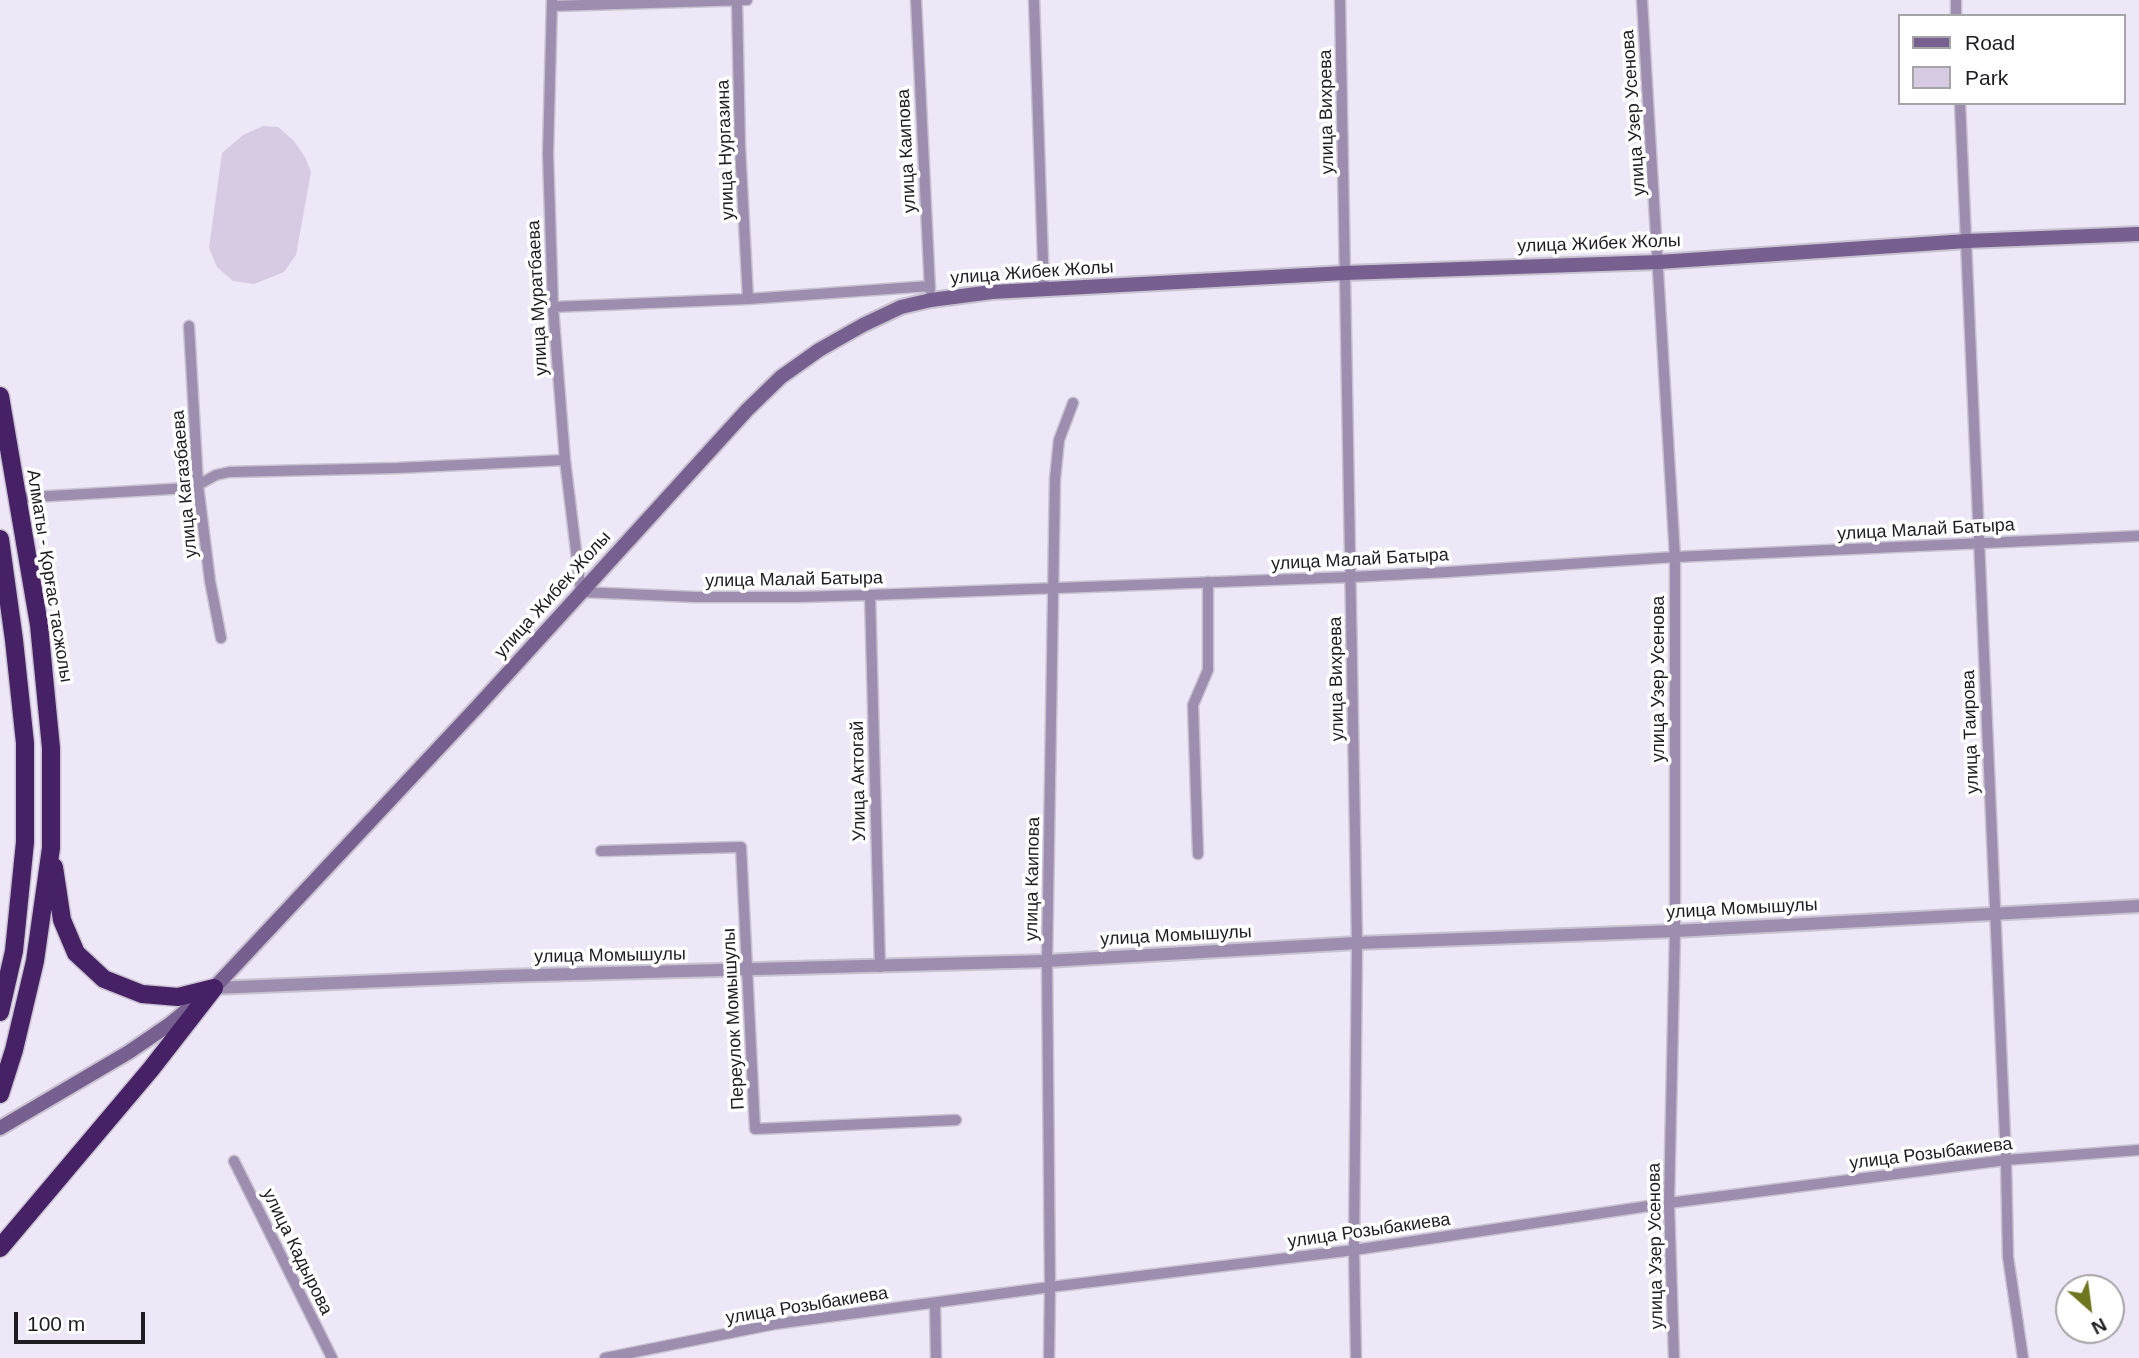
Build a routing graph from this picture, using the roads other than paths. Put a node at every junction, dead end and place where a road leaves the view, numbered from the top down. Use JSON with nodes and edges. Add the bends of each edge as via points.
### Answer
{"nodes":[{"id":1,"x":747,"y":0,"type":"edge"},
{"id":2,"x":916,"y":0,"type":"edge"},
{"id":3,"x":1034,"y":0,"type":"edge"},
{"id":4,"x":1340,"y":0,"type":"edge"},
{"id":5,"x":1642,"y":0,"type":"edge"},
{"id":6,"x":737,"y":1,"type":"edge"},
{"id":7,"x":552,"y":3,"type":"edge"},
{"id":8,"x":1960,"y":105,"type":"edge"},
{"id":9,"x":2139,"y":234,"type":"edge"},
{"id":10,"x":1967,"y":241,"type":"junction"},
{"id":11,"x":1659,"y":262,"type":"junction"},
{"id":12,"x":1345,"y":273,"type":"junction"},
{"id":13,"x":1044,"y":290,"type":"junction"},
{"id":14,"x":930,"y":293,"type":"junction"},
{"id":15,"x":748,"y":299,"type":"junction"},
{"id":16,"x":553,"y":307,"type":"junction"},
{"id":17,"x":189,"y":326,"type":"dead end"},
{"id":18,"x":0,"y":396,"type":"edge"},
{"id":19,"x":1073,"y":403,"type":"dead end"},
{"id":20,"x":565,"y":460,"type":"junction"},
{"id":21,"x":198,"y":485,"type":"junction"},
{"id":22,"x":16,"y":498,"type":"junction"},
{"id":23,"x":2139,"y":536,"type":"edge"},
{"id":24,"x":0,"y":539,"type":"edge"},
{"id":25,"x":1980,"y":543,"type":"junction"},
{"id":26,"x":1675,"y":556,"type":"junction"},
{"id":27,"x":1351,"y":577,"type":"junction"},
{"id":28,"x":1208,"y":582,"type":"junction"},
{"id":29,"x":1054,"y":587,"type":"junction"},
{"id":30,"x":581,"y":592,"type":"junction"},
{"id":31,"x":870,"y":595,"type":"junction"},
{"id":32,"x":221,"y":638,"type":"dead end"},
{"id":33,"x":51,"y":848,"type":"junction"},
{"id":34,"x":601,"y":850,"type":"dead end"},
{"id":35,"x":1198,"y":854,"type":"dead end"},
{"id":36,"x":2139,"y":906,"type":"edge"},
{"id":37,"x":1994,"y":913,"type":"junction"},
{"id":38,"x":1675,"y":931,"type":"junction"},
{"id":39,"x":1357,"y":943,"type":"junction"},
{"id":40,"x":1047,"y":961,"type":"junction"},
{"id":41,"x":880,"y":967,"type":"junction"},
{"id":42,"x":747,"y":970,"type":"junction"},
{"id":43,"x":214,"y":988,"type":"junction"},
{"id":44,"x":0,"y":1012,"type":"edge"},
{"id":45,"x":0,"y":1094,"type":"edge"},
{"id":46,"x":956,"y":1120,"type":"dead end"},
{"id":47,"x":0,"y":1128,"type":"edge"},
{"id":48,"x":2139,"y":1150,"type":"edge"},
{"id":49,"x":2006,"y":1160,"type":"junction"},
{"id":50,"x":234,"y":1161,"type":"dead end"},
{"id":51,"x":1669,"y":1203,"type":"junction"},
{"id":52,"x":0,"y":1248,"type":"edge"},
{"id":53,"x":1354,"y":1251,"type":"junction"},
{"id":54,"x":1050,"y":1287,"type":"junction"},
{"id":55,"x":935,"y":1303,"type":"junction"},
{"id":56,"x":332,"y":1358,"type":"edge"},
{"id":57,"x":605,"y":1358,"type":"edge"},
{"id":58,"x":936,"y":1358,"type":"edge"},
{"id":59,"x":1049,"y":1358,"type":"edge"},
{"id":60,"x":1356,"y":1358,"type":"edge"},
{"id":61,"x":1674,"y":1358,"type":"edge"},
{"id":62,"x":2023,"y":1358,"type":"edge"}],
"edges":[{"from":1,"to":6,"type":"street"},
{"from":2,"to":14,"type":"street","name":"улица Каипова"},
{"from":3,"to":13,"type":"street"},
{"from":4,"to":12,"type":"street","name":"улица Вихрева"},
{"from":5,"to":11,"type":"street","name":"улица Узер Усенова"},
{"from":6,"to":7,"type":"street"},
{"from":6,"to":15,"type":"street","name":"улица Нургазина"},
{"from":7,"to":16,"type":"street","name":"улица Муратбаева","via":[[548,154]]},
{"from":8,"to":10,"type":"street","name":"улица Таирова"},
{"from":9,"to":10,"type":"main road","name":"улица Жибек Жолы"},
{"from":10,"to":11,"type":"main road","name":"улица Жибек Жолы"},
{"from":10,"to":25,"type":"street","name":"улица Таирова"},
{"from":11,"to":12,"type":"main road","name":"улица Жибек Жолы"},
{"from":11,"to":26,"type":"street","name":"улица Узер Усенова"},
{"from":12,"to":13,"type":"main road","name":"улица Жибек Жолы"},
{"from":12,"to":27,"type":"street","name":"улица Вихрева"},
{"from":13,"to":14,"type":"main road","name":"улица Жибек Жолы"},
{"from":14,"to":15,"type":"street"},
{"from":14,"to":30,"type":"main road","name":"улица Жибек Жолы","via":[[863,325],[781,377]]},
{"from":15,"to":16,"type":"street"},
{"from":16,"to":20,"type":"street","name":"улица Муратбаева"},
{"from":17,"to":21,"type":"street","name":"улица Кагазбаева"},
{"from":18,"to":22,"type":"highway","name":"Алматы - Қорғас тасжолы"},
{"from":19,"to":29,"type":"street","name":"улица Каипова","via":[[1059,440]]},
{"from":20,"to":21,"type":"street","via":[[229,472]]},
{"from":20,"to":30,"type":"street","name":"улица Муратбаева"},
{"from":21,"to":22,"type":"street"},
{"from":21,"to":32,"type":"street","name":"улица Кагазбаева"},
{"from":22,"to":33,"type":"highway","name":"Алматы - Қорғас тасжолы","via":[[39,625],[51,748]]},
{"from":23,"to":25,"type":"street","name":"улица Малай Батыра"},
{"from":24,"to":44,"type":"highway","via":[[25,743],[25,842],[14,951]]},
{"from":25,"to":26,"type":"street","name":"улица Малай Батыра"},
{"from":25,"to":37,"type":"street","name":"улица Таирова"},
{"from":26,"to":27,"type":"street","name":"улица Малай Батыра"},
{"from":26,"to":38,"type":"street","name":"улица Узер Усенова"},
{"from":27,"to":28,"type":"street","name":"улица Малай Батыра"},
{"from":27,"to":39,"type":"street","name":"улица Вихрева"},
{"from":28,"to":29,"type":"street","name":"улица Малай Батыра"},
{"from":28,"to":35,"type":"street","via":[[1208,670],[1193,705]]},
{"from":29,"to":31,"type":"street","name":"улица Малай Батыра"},
{"from":29,"to":40,"type":"street","name":"улица Каипова"},
{"from":30,"to":31,"type":"street","name":"улица Малай Батыра","via":[[695,597]]},
{"from":30,"to":43,"type":"main road","name":"улица Жибек Жолы"},
{"from":31,"to":41,"type":"street","name":"Улица Актогай"},
{"from":33,"to":43,"type":"highway","via":[[62,920],[76,953],[104,979],[142,994],[178,997]]},
{"from":33,"to":45,"type":"highway","name":"Алматы - Қорғас тасжолы","via":[[35,961]]},
{"from":34,"to":42,"type":"street","name":"Переулок Момышулы","via":[[741,847]]},
{"from":36,"to":37,"type":"street","name":"улица Момышулы"},
{"from":37,"to":38,"type":"street","name":"улица Момышулы"},
{"from":37,"to":49,"type":"street","name":"улица Таирова"},
{"from":38,"to":39,"type":"street","name":"улица Момышулы"},
{"from":38,"to":51,"type":"street","name":"улица Узер Усенова"},
{"from":39,"to":40,"type":"street","name":"улица Момышулы"},
{"from":39,"to":53,"type":"street","name":"улица Вихрева"},
{"from":40,"to":41,"type":"street","name":"улица Момышулы"},
{"from":40,"to":54,"type":"street","name":"улица Каипова"},
{"from":41,"to":42,"type":"street","name":"улица Момышулы"},
{"from":42,"to":43,"type":"street","name":"улица Момышулы"},
{"from":42,"to":46,"type":"street","name":"Переулок Момышулы","via":[[755,1129]]},
{"from":43,"to":47,"type":"main road","name":"улица Жибек Жолы","via":[[129,1052]]},
{"from":43,"to":52,"type":"highway"},
{"from":48,"to":49,"type":"street","name":"улица Розыбакиева"},
{"from":49,"to":51,"type":"street","name":"улица Розыбакиева"},
{"from":49,"to":62,"type":"street","name":"улица Таирова","via":[[2008,1257]]},
{"from":50,"to":56,"type":"street","name":"улица Кадырова"},
{"from":51,"to":53,"type":"street","name":"улица Розыбакиева"},
{"from":51,"to":61,"type":"street","name":"улица Узер Усенова"},
{"from":53,"to":54,"type":"street","name":"улица Розыбакиева"},
{"from":53,"to":60,"type":"street","name":"улица Вихрева"},
{"from":54,"to":55,"type":"street","name":"улица Розыбакиева"},
{"from":54,"to":59,"type":"street","name":"улица Каипова"},
{"from":55,"to":57,"type":"street","name":"улица Розыбакиева","via":[[775,1324]]},
{"from":55,"to":58,"type":"street"}]}
